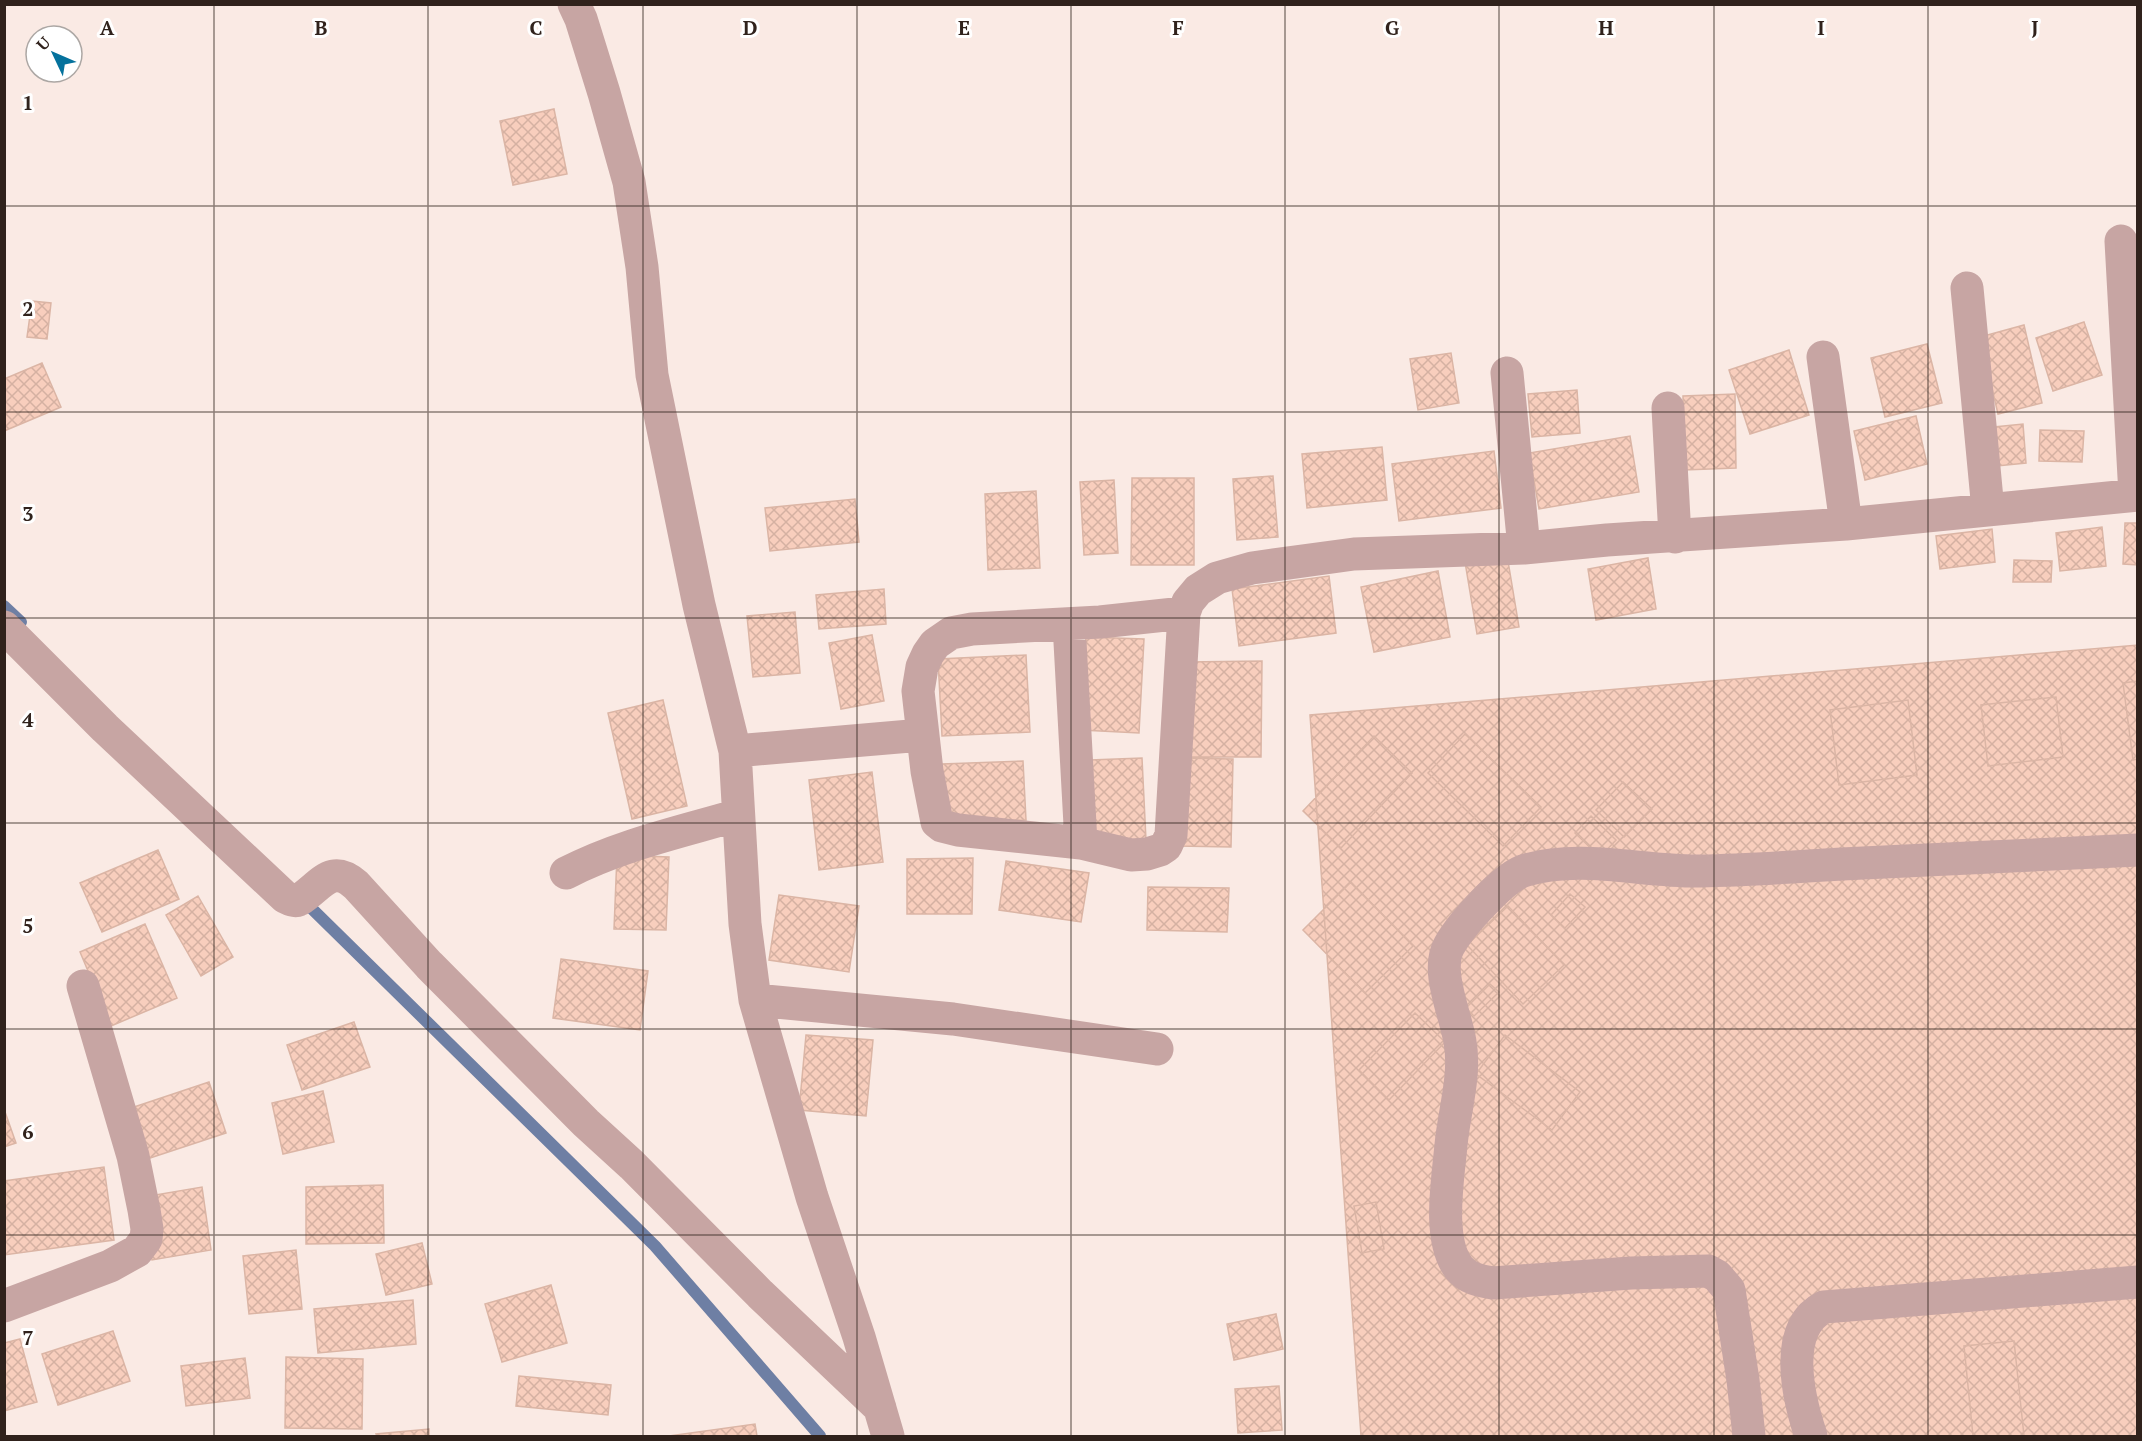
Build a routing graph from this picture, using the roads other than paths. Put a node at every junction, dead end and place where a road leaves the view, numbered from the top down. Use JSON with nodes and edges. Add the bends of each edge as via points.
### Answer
{"nodes":[{"id":1,"x":574,"y":4,"type":"edge"},
{"id":2,"x":2121,"y":241,"type":"dead end"},
{"id":3,"x":1968,"y":288,"type":"dead end"},
{"id":4,"x":1823,"y":357,"type":"dead end"},
{"id":5,"x":1507,"y":374,"type":"dead end"},
{"id":6,"x":1668,"y":408,"type":"dead end"},
{"id":7,"x":2136,"y":495,"type":"edge"},
{"id":8,"x":1988,"y":510,"type":"junction"},
{"id":9,"x":1846,"y":524,"type":"junction"},
{"id":10,"x":1675,"y":537,"type":"junction"},
{"id":11,"x":1524,"y":548,"type":"junction"},
{"id":12,"x":1184,"y":613,"type":"junction"},
{"id":13,"x":1069,"y":624,"type":"junction"},
{"id":14,"x":4,"y":627,"type":"edge"},
{"id":15,"x":922,"y":735,"type":"junction"},
{"id":16,"x":735,"y":751,"type":"junction"},
{"id":17,"x":738,"y":815,"type":"junction"},
{"id":18,"x":1082,"y":843,"type":"junction"},
{"id":19,"x":2138,"y":850,"type":"edge"},
{"id":20,"x":566,"y":873,"type":"dead end"},
{"id":21,"x":83,"y":986,"type":"dead end"},
{"id":22,"x":755,"y":1000,"type":"junction"},
{"id":23,"x":1157,"y":1049,"type":"dead end"},
{"id":24,"x":2138,"y":1282,"type":"edge"},
{"id":25,"x":4,"y":1306,"type":"edge"},
{"id":26,"x":884,"y":1422,"type":"edge"},
{"id":27,"x":1749,"y":1437,"type":"edge"},
{"id":28,"x":1811,"y":1437,"type":"edge"}],
"edges":[{"from":1,"to":16,"type":"street","via":[[629,182],[652,375],[699,605]]},
{"from":2,"to":7,"type":"street"},
{"from":3,"to":8,"type":"street"},
{"from":4,"to":9,"type":"street"},
{"from":5,"to":11,"type":"street"},
{"from":6,"to":10,"type":"street"},
{"from":7,"to":8,"type":"street"},
{"from":8,"to":9,"type":"street"},
{"from":9,"to":10,"type":"street"},
{"from":10,"to":11,"type":"street"},
{"from":11,"to":12,"type":"street","via":[[1354,554],[1252,568],[1217,578],[1198,590]]},
{"from":12,"to":13,"type":"street"},
{"from":12,"to":18,"type":"street","via":[[1171,835],[1166,846],[1147,854],[1131,855]]},
{"from":13,"to":15,"type":"street","via":[[972,629],[951,633],[935,644],[922,667],[918,692]]},
{"from":13,"to":18,"type":"street"},
{"from":14,"to":26,"type":"street","via":[[285,897],[299,900],[329,878],[340,875],[356,885],[422,957]]},
{"from":15,"to":16,"type":"street"},
{"from":15,"to":18,"type":"street","via":[[931,798],[942,826]]},
{"from":16,"to":17,"type":"street"},
{"from":17,"to":20,"type":"street","via":[[628,847]]},
{"from":17,"to":22,"type":"street","via":[[745,924]]},
{"from":19,"to":27,"type":"street","via":[[1697,871],[1593,864],[1537,867],[1506,880],[1449,946],[1444,958],[1461,1045],[1461,1067],[1446,1219],[1450,1252],[1460,1269],[1474,1279],[1493,1283],[1631,1273],[1708,1271],[1717,1276],[1729,1290]]},
{"from":21,"to":25,"type":"street","via":[[133,1156],[146,1239],[137,1251],[110,1266]]},
{"from":22,"to":23,"type":"street","via":[[953,1019]]},
{"from":22,"to":26,"type":"street","via":[[812,1197]]},
{"from":24,"to":28,"type":"street","via":[[1824,1306],[1806,1322],[1797,1353],[1797,1382]]}]}
